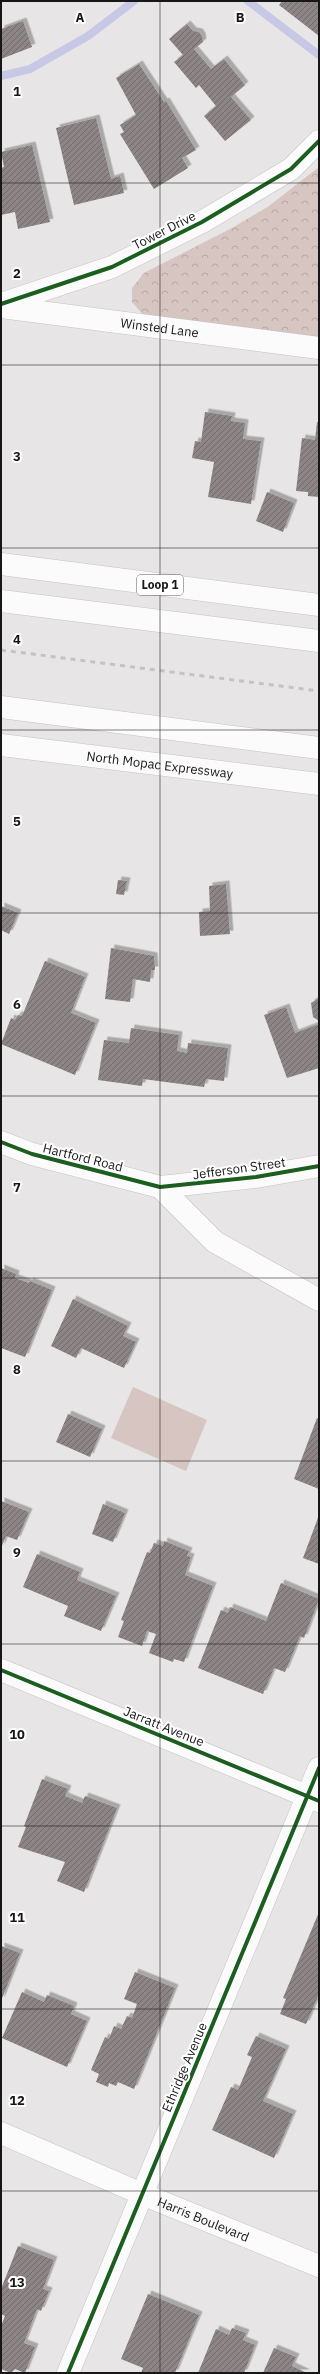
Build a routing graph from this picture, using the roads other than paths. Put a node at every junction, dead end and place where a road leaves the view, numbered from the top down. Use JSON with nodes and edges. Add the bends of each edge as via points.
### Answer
{"nodes":[{"id":1,"x":319,"y":141,"type":"edge"},
{"id":2,"x":1,"y":305,"type":"edge"},
{"id":3,"x":319,"y":348,"type":"edge"},
{"id":4,"x":1,"y":564,"type":"edge"},
{"id":5,"x":1,"y":601,"type":"edge"},
{"id":6,"x":319,"y":605,"type":"edge"},
{"id":7,"x":319,"y":641,"type":"edge"},
{"id":8,"x":1,"y":707,"type":"edge"},
{"id":9,"x":1,"y":745,"type":"edge"},
{"id":10,"x":319,"y":748,"type":"edge"},
{"id":11,"x":319,"y":784,"type":"edge"},
{"id":12,"x":1,"y":1142,"type":"edge"},
{"id":13,"x":319,"y":1166,"type":"edge"},
{"id":14,"x":160,"y":1188,"type":"junction"},
{"id":15,"x":319,"y":1300,"type":"edge"},
{"id":16,"x":1,"y":1670,"type":"edge"},
{"id":17,"x":319,"y":1768,"type":"edge"},
{"id":18,"x":313,"y":1798,"type":"edge"},
{"id":19,"x":1,"y":2133,"type":"edge"},
{"id":20,"x":142,"y":2194,"type":"junction"},
{"id":21,"x":319,"y":2266,"type":"edge"},
{"id":22,"x":68,"y":2373,"type":"edge"}],
"edges":[{"from":1,"to":2,"type":"main road","name":"Tower Drive","via":[[291,169],[202,222],[112,267]]},
{"from":2,"to":3,"type":"main road","name":"Winsted Lane"},
{"from":4,"to":6,"type":"main road","number":"Loop 1"},
{"from":5,"to":7,"type":"main road"},
{"from":8,"to":10,"type":"main road"},
{"from":9,"to":11,"type":"main road","name":"North Mopac Expressway"},
{"from":12,"to":14,"type":"main road","name":"Hartford Road","via":[[32,1154]]},
{"from":13,"to":14,"type":"main road","name":"Jefferson Street","via":[[256,1177]]},
{"from":14,"to":15,"type":"main road","name":"Hartford Road","via":[[215,1242]]},
{"from":16,"to":18,"type":"main road","name":"Jarratt Avenue"},
{"from":17,"to":18,"type":"main road","name":"Ethridge Avenue"},
{"from":18,"to":20,"type":"main road","name":"Ethridge Avenue"},
{"from":19,"to":20,"type":"main road","name":"Harris Boulevard"},
{"from":20,"to":21,"type":"main road","name":"Harris Boulevard"},
{"from":20,"to":22,"type":"main road","name":"Ethridge Avenue"}]}
